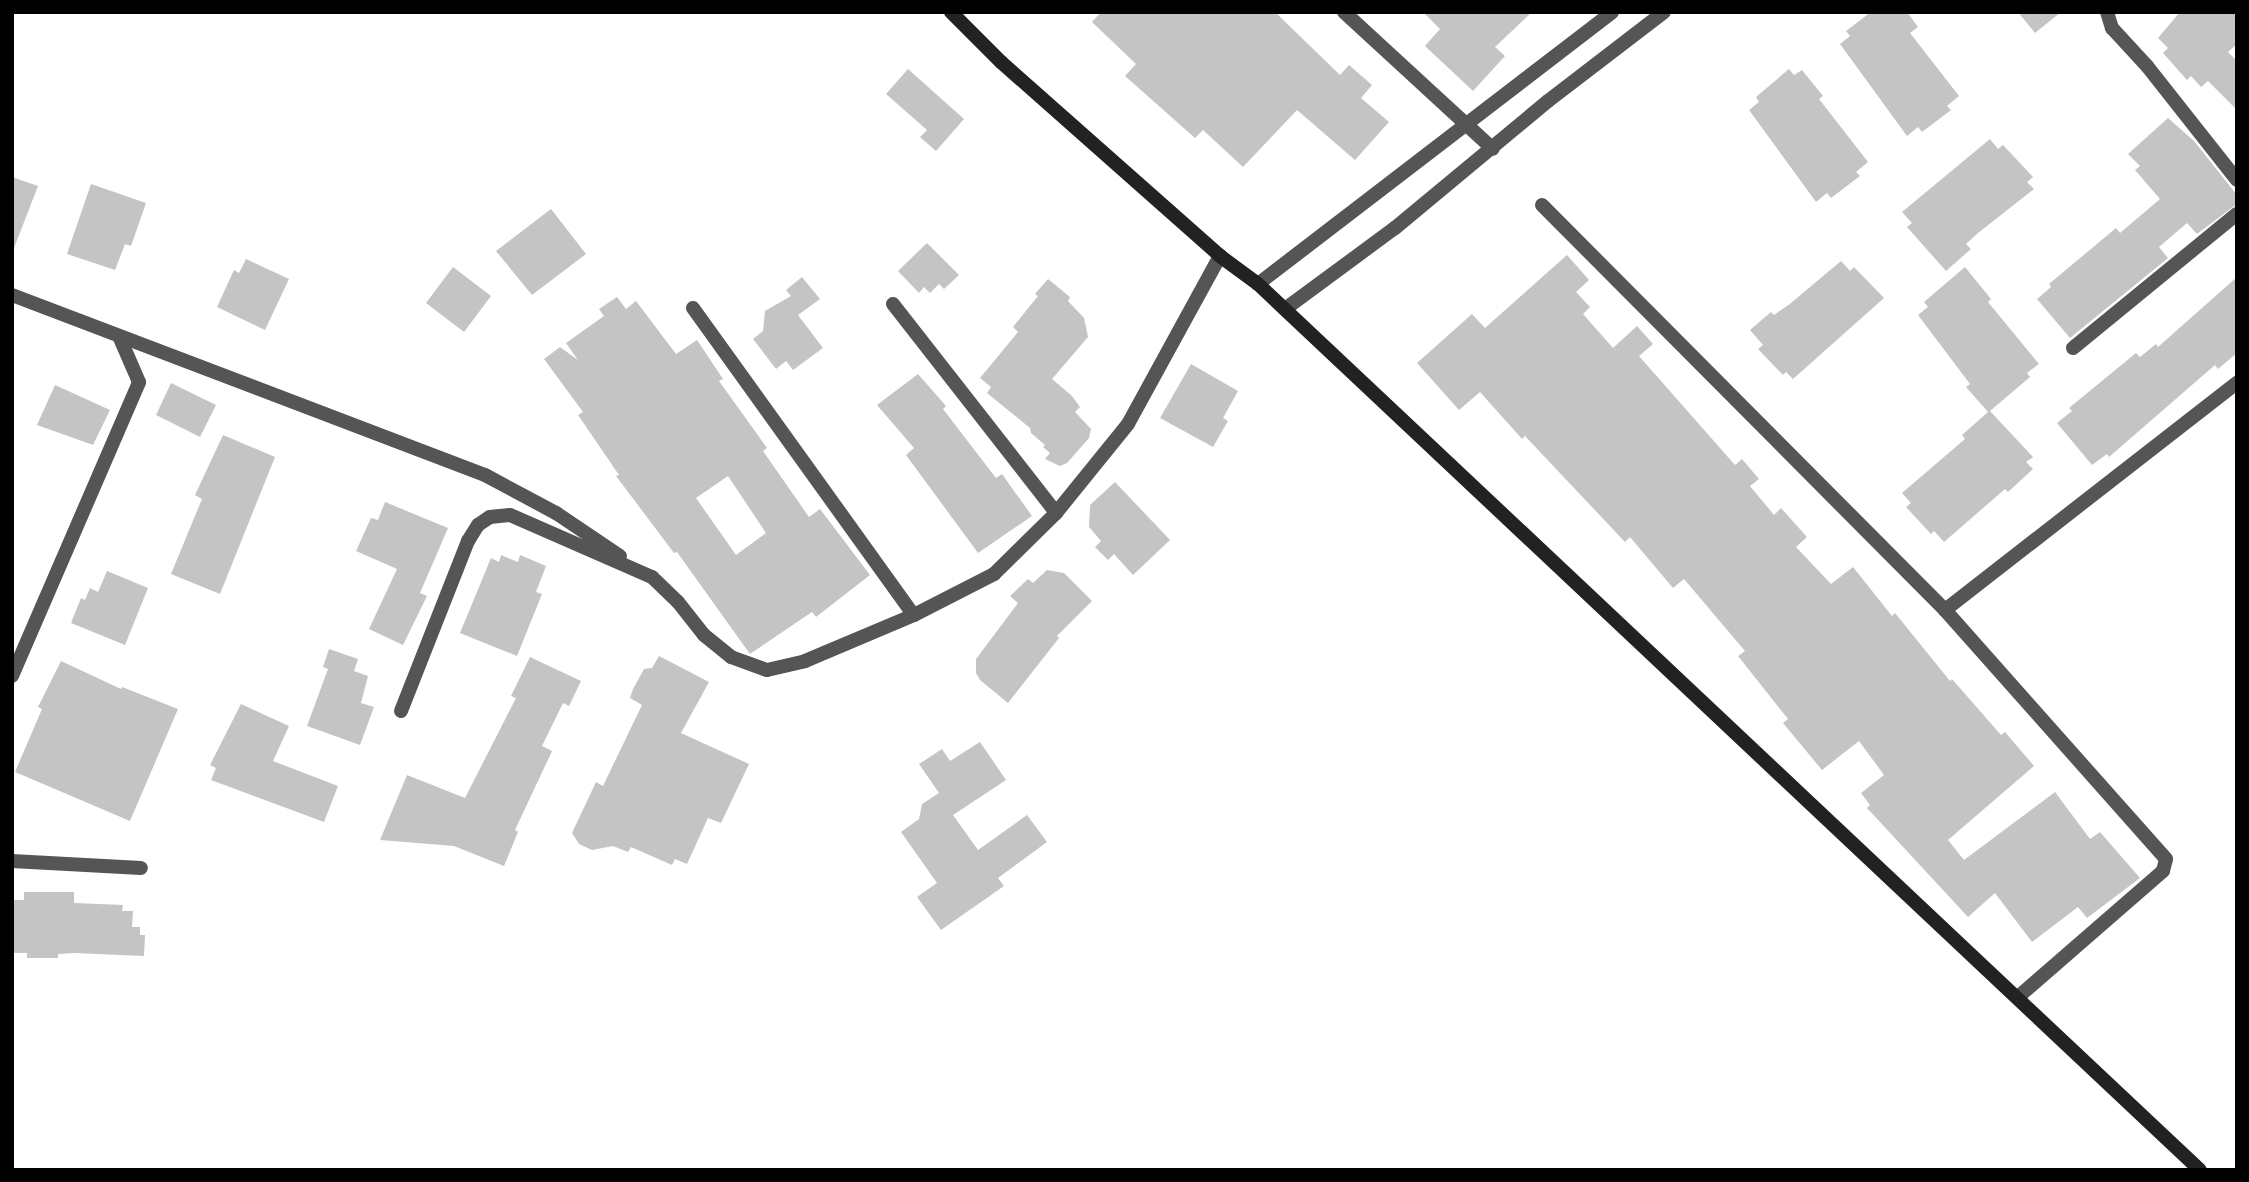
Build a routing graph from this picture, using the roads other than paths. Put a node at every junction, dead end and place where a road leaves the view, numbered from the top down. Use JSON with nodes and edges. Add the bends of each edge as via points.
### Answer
{"nodes":[{"id":1,"x":951,"y":12,"type":"edge"},
{"id":2,"x":1344,"y":12,"type":"edge"},
{"id":3,"x":1612,"y":12,"type":"edge"},
{"id":4,"x":1664,"y":12,"type":"edge"},
{"id":5,"x":2107,"y":12,"type":"edge"},
{"id":6,"x":1647,"y":17,"type":"edge"},
{"id":7,"x":1468,"y":123,"type":"junction"},
{"id":8,"x":1493,"y":149,"type":"junction"},
{"id":9,"x":2237,"y":180,"type":"edge"},
{"id":10,"x":1542,"y":205,"type":"dead end"},
{"id":11,"x":2237,"y":214,"type":"edge"},
{"id":12,"x":1220,"y":256,"type":"junction"},
{"id":13,"x":1258,"y":284,"type":"junction"},
{"id":14,"x":12,"y":295,"type":"edge"},
{"id":15,"x":892,"y":304,"type":"dead end"},
{"id":16,"x":692,"y":308,"type":"dead end"},
{"id":17,"x":1285,"y":309,"type":"junction"},
{"id":18,"x":119,"y":335,"type":"junction"},
{"id":19,"x":2073,"y":348,"type":"dead end"},
{"id":20,"x":2237,"y":383,"type":"edge"},
{"id":21,"x":1056,"y":513,"type":"junction"},
{"id":22,"x":652,"y":577,"type":"junction"},
{"id":23,"x":1945,"y":610,"type":"junction"},
{"id":24,"x":914,"y":615,"type":"junction"},
{"id":25,"x":12,"y":676,"type":"edge"},
{"id":26,"x":401,"y":711,"type":"dead end"},
{"id":27,"x":12,"y":861,"type":"edge"},
{"id":28,"x":141,"y":868,"type":"dead end"},
{"id":29,"x":2019,"y":996,"type":"junction"},
{"id":30,"x":2200,"y":1170,"type":"edge"}],
"edges":[{"from":1,"to":12,"type":"street"},
{"from":2,"to":7,"type":"street"},
{"from":3,"to":7,"type":"street"},
{"from":4,"to":6,"type":"street"},
{"from":5,"to":9,"type":"street","via":[[2112,28]]},
{"from":6,"to":8,"type":"street"},
{"from":7,"to":8,"type":"street"},
{"from":7,"to":13,"type":"street"},
{"from":8,"to":17,"type":"street"},
{"from":10,"to":23,"type":"street"},
{"from":11,"to":19,"type":"street"},
{"from":12,"to":13,"type":"street"},
{"from":12,"to":21,"type":"street","via":[[1128,424]]},
{"from":13,"to":17,"type":"street"},
{"from":14,"to":18,"type":"street"},
{"from":15,"to":21,"type":"street"},
{"from":16,"to":24,"type":"street"},
{"from":17,"to":29,"type":"street"},
{"from":18,"to":22,"type":"street","via":[[485,475],[556,513]]},
{"from":18,"to":25,"type":"street","via":[[139,382]]},
{"from":20,"to":23,"type":"street"},
{"from":21,"to":24,"type":"street","via":[[994,574]]},
{"from":22,"to":24,"type":"street","via":[[704,635],[731,657],[767,670],[804,661]]},
{"from":22,"to":26,"type":"street","via":[[510,515],[490,517],[468,541]]},
{"from":23,"to":29,"type":"street","via":[[2166,859],[2163,871]]},
{"from":27,"to":28,"type":"street"},
{"from":29,"to":30,"type":"street"}]}
